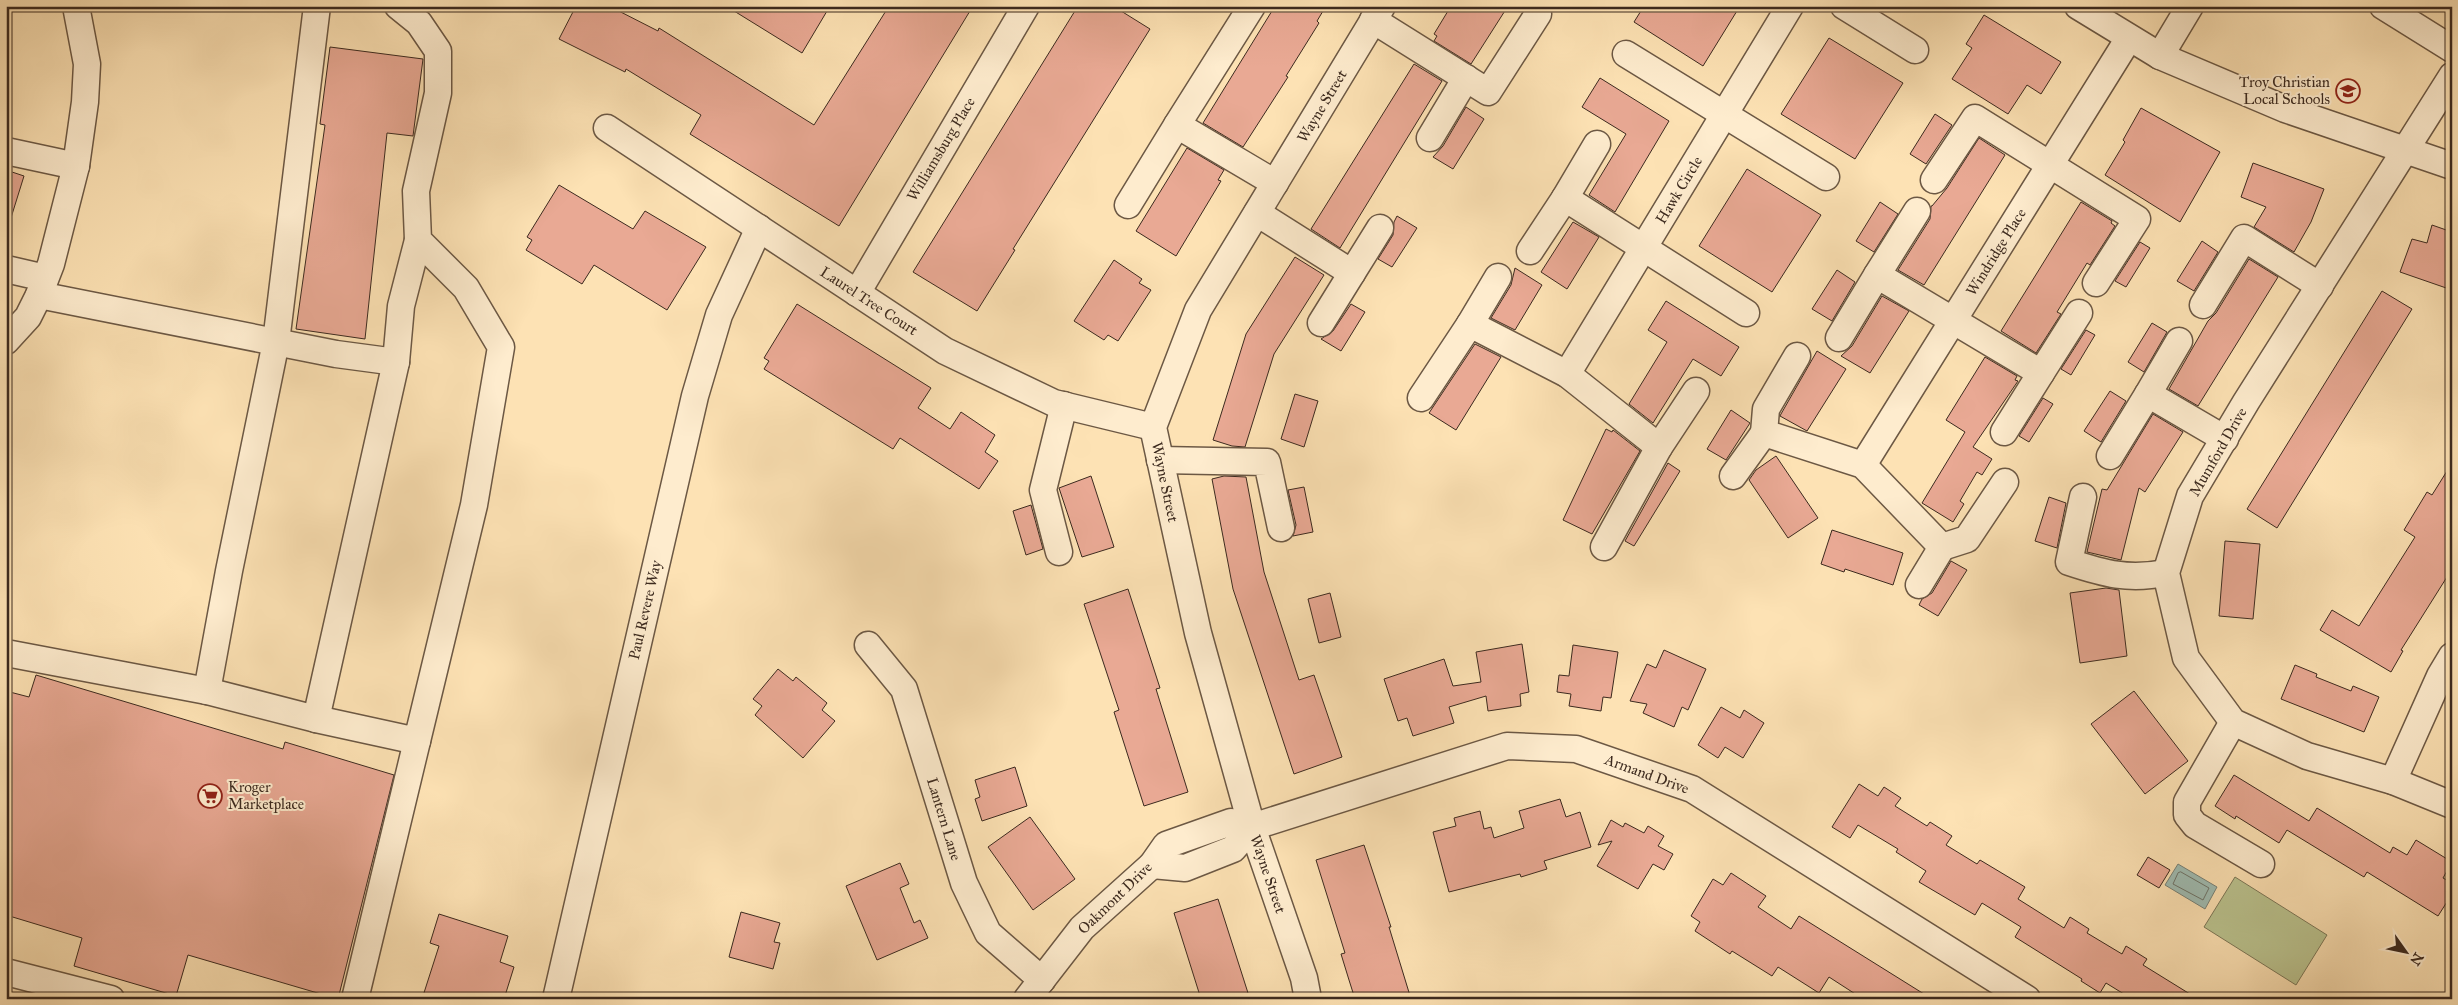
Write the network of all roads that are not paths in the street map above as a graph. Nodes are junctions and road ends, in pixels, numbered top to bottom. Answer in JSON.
{"nodes":[{"id":1,"x":76,"y":6,"type":"edge"},
{"id":2,"x":316,"y":6,"type":"edge"},
{"id":3,"x":398,"y":6,"type":"edge"},
{"id":4,"x":1026,"y":6,"type":"edge"},
{"id":5,"x":1252,"y":6,"type":"edge"},
{"id":6,"x":1790,"y":6,"type":"edge"},
{"id":7,"x":1844,"y":6,"type":"edge"},
{"id":8,"x":2078,"y":6,"type":"edge"},
{"id":9,"x":2190,"y":6,"type":"edge"},
{"id":10,"x":2383,"y":6,"type":"edge"},
{"id":11,"x":1378,"y":13,"type":"edge"},
{"id":12,"x":1538,"y":14,"type":"dead end"},
{"id":13,"x":2129,"y":38,"type":"junction"},
{"id":14,"x":2452,"y":49,"type":"edge"},
{"id":15,"x":1915,"y":50,"type":"dead end"},
{"id":16,"x":1626,"y":54,"type":"dead end"},
{"id":17,"x":2160,"y":56,"type":"junction"},
{"id":18,"x":2452,"y":76,"type":"edge"},
{"id":19,"x":1466,"y":78,"type":"junction"},
{"id":20,"x":1724,"y":116,"type":"junction"},
{"id":21,"x":1177,"y":125,"type":"junction"},
{"id":22,"x":608,"y":128,"type":"dead end"},
{"id":23,"x":1430,"y":138,"type":"dead end"},
{"id":24,"x":1597,"y":144,"type":"dead end"},
{"id":25,"x":6,"y":151,"type":"edge"},
{"id":26,"x":2406,"y":152,"type":"junction"},
{"id":27,"x":2050,"y":165,"type":"junction"},
{"id":28,"x":76,"y":166,"type":"junction"},
{"id":29,"x":2452,"y":166,"type":"edge"},
{"id":30,"x":1826,"y":177,"type":"dead end"},
{"id":31,"x":1934,"y":180,"type":"dead end"},
{"id":32,"x":1275,"y":183,"type":"junction"},
{"id":33,"x":1565,"y":198,"type":"junction"},
{"id":34,"x":1128,"y":205,"type":"dead end"},
{"id":35,"x":1917,"y":211,"type":"dead end"},
{"id":36,"x":1257,"y":213,"type":"junction"},
{"id":37,"x":759,"y":228,"type":"junction"},
{"id":38,"x":1380,"y":228,"type":"dead end"},
{"id":39,"x":418,"y":240,"type":"junction"},
{"id":40,"x":1643,"y":248,"type":"junction"},
{"id":41,"x":1530,"y":251,"type":"dead end"},
{"id":42,"x":6,"y":269,"type":"edge"},
{"id":43,"x":1352,"y":273,"type":"junction"},
{"id":44,"x":1877,"y":275,"type":"junction"},
{"id":45,"x":1498,"y":277,"type":"dead end"},
{"id":46,"x":2096,"y":283,"type":"dead end"},
{"id":47,"x":2320,"y":286,"type":"junction"},
{"id":48,"x":42,"y":287,"type":"junction"},
{"id":49,"x":857,"y":292,"type":"junction"},
{"id":50,"x":2203,"y":305,"type":"dead end"},
{"id":51,"x":1746,"y":313,"type":"dead end"},
{"id":52,"x":2079,"y":313,"type":"dead end"},
{"id":53,"x":1953,"y":320,"type":"junction"},
{"id":54,"x":1321,"y":323,"type":"dead end"},
{"id":55,"x":1470,"y":324,"type":"junction"},
{"id":56,"x":1839,"y":338,"type":"dead end"},
{"id":57,"x":6,"y":341,"type":"edge"},
{"id":58,"x":2179,"y":341,"type":"dead end"},
{"id":59,"x":276,"y":342,"type":"junction"},
{"id":60,"x":1796,"y":356,"type":"dead end"},
{"id":61,"x":396,"y":362,"type":"junction"},
{"id":62,"x":2041,"y":373,"type":"junction"},
{"id":63,"x":1567,"y":374,"type":"junction"},
{"id":64,"x":1696,"y":391,"type":"dead end"},
{"id":65,"x":2148,"y":394,"type":"junction"},
{"id":66,"x":1421,"y":398,"type":"dead end"},
{"id":67,"x":1064,"y":405,"type":"junction"},
{"id":68,"x":1153,"y":427,"type":"junction"},
{"id":69,"x":2004,"y":432,"type":"dead end"},
{"id":70,"x":1764,"y":433,"type":"junction"},
{"id":71,"x":2225,"y":439,"type":"junction"},
{"id":72,"x":1658,"y":447,"type":"junction"},
{"id":73,"x":2110,"y":456,"type":"dead end"},
{"id":74,"x":1160,"y":460,"type":"junction"},
{"id":75,"x":1863,"y":465,"type":"junction"},
{"id":76,"x":1733,"y":476,"type":"dead end"},
{"id":77,"x":2005,"y":482,"type":"dead end"},
{"id":78,"x":2083,"y":497,"type":"dead end"},
{"id":79,"x":1281,"y":528,"type":"dead end"},
{"id":80,"x":1604,"y":547,"type":"dead end"},
{"id":81,"x":1942,"y":547,"type":"junction"},
{"id":82,"x":1060,"y":552,"type":"dead end"},
{"id":83,"x":2166,"y":573,"type":"junction"},
{"id":84,"x":1919,"y":585,"type":"dead end"},
{"id":85,"x":868,"y":645,"type":"dead end"},
{"id":86,"x":6,"y":653,"type":"edge"},
{"id":87,"x":2452,"y":656,"type":"edge"},
{"id":88,"x":207,"y":691,"type":"junction"},
{"id":89,"x":316,"y":719,"type":"junction"},
{"id":90,"x":2233,"y":722,"type":"junction"},
{"id":91,"x":417,"y":741,"type":"junction"},
{"id":92,"x":2393,"y":781,"type":"junction"},
{"id":93,"x":2452,"y":805,"type":"edge"},
{"id":94,"x":1252,"y":827,"type":"junction"},
{"id":95,"x":2261,"y":864,"type":"dead end"},
{"id":96,"x":6,"y":972,"type":"edge"},
{"id":97,"x":1034,"y":989,"type":"edge"},
{"id":98,"x":111,"y":999,"type":"edge"},
{"id":99,"x":355,"y":999,"type":"edge"},
{"id":100,"x":556,"y":999,"type":"edge"},
{"id":101,"x":1308,"y":999,"type":"edge"},
{"id":102,"x":2027,"y":999,"type":"edge"}],
"edges":[{"from":1,"to":28,"type":"street"},
{"from":2,"to":59,"type":"street"},
{"from":3,"to":39,"type":"street"},
{"from":4,"to":49,"type":"street","name":"Williamsburg Place"},
{"from":5,"to":21,"type":"street"},
{"from":6,"to":20,"type":"street","name":"Hawk Circle"},
{"from":7,"to":15,"type":"street"},
{"from":8,"to":13,"type":"street"},
{"from":9,"to":17,"type":"street"},
{"from":10,"to":14,"type":"street"},
{"from":11,"to":19,"type":"street"},
{"from":11,"to":32,"type":"street","name":"Wayne Street"},
{"from":12,"to":19,"type":"street"},
{"from":13,"to":17,"type":"street"},
{"from":13,"to":27,"type":"street","name":"Windridge Place"},
{"from":16,"to":20,"type":"street"},
{"from":17,"to":26,"type":"street"},
{"from":18,"to":26,"type":"street","name":"Mumford Drive"},
{"from":19,"to":23,"type":"street"},
{"from":20,"to":30,"type":"street"},
{"from":20,"to":40,"type":"street","name":"Hawk Circle"},
{"from":21,"to":32,"type":"street"},
{"from":21,"to":34,"type":"street"},
{"from":22,"to":37,"type":"street","name":"Laurel Tree Court"},
{"from":24,"to":33,"type":"street"},
{"from":25,"to":28,"type":"street"},
{"from":26,"to":29,"type":"street"},
{"from":26,"to":47,"type":"street","name":"Mumford Drive"},
{"from":27,"to":31,"type":"street"},
{"from":27,"to":46,"type":"street"},
{"from":27,"to":53,"type":"street","name":"Windridge Place"},
{"from":28,"to":48,"type":"street"},
{"from":32,"to":36,"type":"street","name":"Wayne Street"},
{"from":33,"to":40,"type":"street"},
{"from":33,"to":41,"type":"street"},
{"from":35,"to":44,"type":"street"},
{"from":36,"to":43,"type":"street"},
{"from":36,"to":68,"type":"street","name":"Wayne Street"},
{"from":37,"to":49,"type":"street","name":"Laurel Tree Court"},
{"from":37,"to":100,"type":"street","name":"Paul Revere Way"},
{"from":38,"to":43,"type":"street"},
{"from":39,"to":61,"type":"street"},
{"from":39,"to":91,"type":"street"},
{"from":40,"to":51,"type":"street"},
{"from":40,"to":63,"type":"street","name":"Hawk Circle"},
{"from":42,"to":48,"type":"street"},
{"from":43,"to":54,"type":"street"},
{"from":44,"to":53,"type":"street"},
{"from":44,"to":56,"type":"street"},
{"from":45,"to":55,"type":"street"},
{"from":47,"to":50,"type":"street"},
{"from":47,"to":71,"type":"street","name":"Mumford Drive"},
{"from":48,"to":57,"type":"street"},
{"from":48,"to":59,"type":"street"},
{"from":49,"to":67,"type":"street","name":"Laurel Tree Court"},
{"from":52,"to":62,"type":"street"},
{"from":53,"to":62,"type":"street"},
{"from":53,"to":75,"type":"street","name":"Windridge Place"},
{"from":55,"to":63,"type":"street"},
{"from":55,"to":66,"type":"street"},
{"from":58,"to":65,"type":"street"},
{"from":59,"to":61,"type":"street"},
{"from":59,"to":88,"type":"street"},
{"from":60,"to":70,"type":"street"},
{"from":61,"to":89,"type":"street"},
{"from":62,"to":69,"type":"street"},
{"from":63,"to":72,"type":"street"},
{"from":64,"to":72,"type":"street"},
{"from":65,"to":71,"type":"street"},
{"from":65,"to":73,"type":"street"},
{"from":67,"to":68,"type":"street","name":"Laurel Tree Court"},
{"from":67,"to":82,"type":"street"},
{"from":68,"to":74,"type":"street","name":"Wayne Street"},
{"from":70,"to":75,"type":"street"},
{"from":70,"to":76,"type":"street"},
{"from":71,"to":83,"type":"street","name":"Mumford Drive"},
{"from":72,"to":80,"type":"street"},
{"from":74,"to":79,"type":"street"},
{"from":74,"to":94,"type":"street","name":"Wayne Street"},
{"from":75,"to":81,"type":"street"},
{"from":77,"to":81,"type":"street"},
{"from":78,"to":83,"type":"street"},
{"from":81,"to":84,"type":"street"},
{"from":83,"to":90,"type":"street"},
{"from":85,"to":97,"type":"street","name":"Lantern Lane"},
{"from":86,"to":88,"type":"street"},
{"from":87,"to":92,"type":"street"},
{"from":88,"to":89,"type":"street"},
{"from":89,"to":91,"type":"street"},
{"from":90,"to":92,"type":"street"},
{"from":90,"to":95,"type":"street"},
{"from":91,"to":99,"type":"street"},
{"from":92,"to":93,"type":"street"},
{"from":94,"to":97,"type":"street","name":"Oakmont Drive"},
{"from":94,"to":101,"type":"street","name":"Wayne Street"},
{"from":94,"to":102,"type":"street","name":"Armand Drive"},
{"from":96,"to":98,"type":"street"}]}
